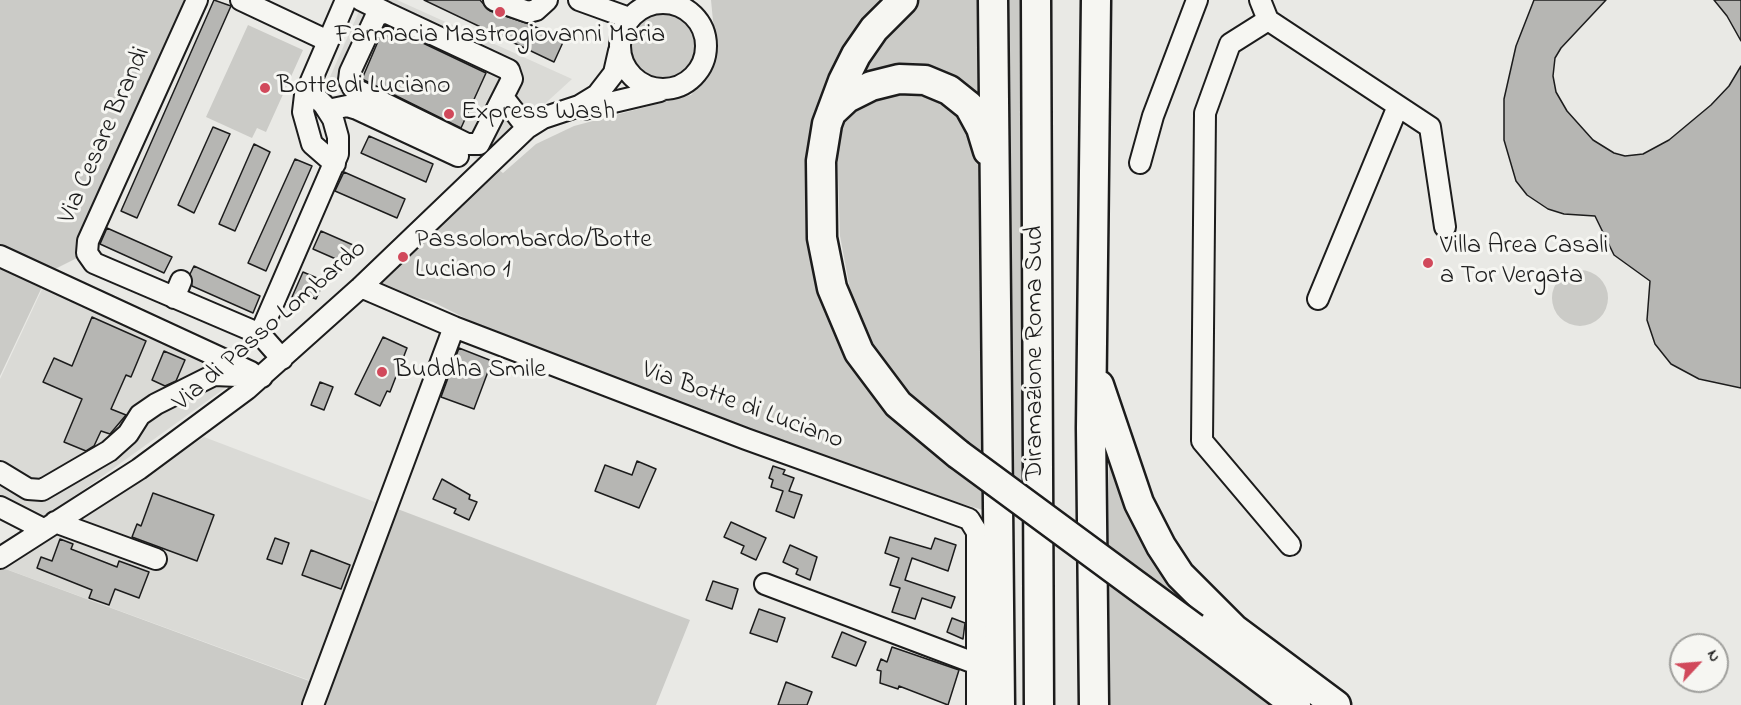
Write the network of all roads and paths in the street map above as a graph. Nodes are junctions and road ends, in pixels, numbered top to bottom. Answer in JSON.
{"nodes":[{"id":1,"x":197,"y":0,"type":"edge"},
{"id":2,"x":241,"y":0,"type":"edge"},
{"id":3,"x":346,"y":0,"type":"edge"},
{"id":4,"x":361,"y":0,"type":"edge"},
{"id":5,"x":494,"y":0,"type":"edge"},
{"id":6,"x":547,"y":0,"type":"edge"},
{"id":7,"x":579,"y":0,"type":"edge"},
{"id":8,"x":700,"y":0,"type":"edge"},
{"id":9,"x":903,"y":0,"type":"edge"},
{"id":10,"x":993,"y":0,"type":"edge"},
{"id":11,"x":1036,"y":0,"type":"edge"},
{"id":12,"x":1054,"y":0,"type":"edge"},
{"id":13,"x":1096,"y":0,"type":"edge"},
{"id":14,"x":1197,"y":0,"type":"edge"},
{"id":15,"x":1260,"y":0,"type":"edge"},
{"id":16,"x":655,"y":2,"type":"edge"},
{"id":17,"x":386,"y":12,"type":"junction"},
{"id":18,"x":629,"y":18,"type":"junction"},
{"id":19,"x":1268,"y":20,"type":"junction"},
{"id":20,"x":704,"y":33,"type":"junction"},
{"id":21,"x":328,"y":41,"type":"junction"},
{"id":22,"x":619,"y":51,"type":"junction"},
{"id":23,"x":308,"y":89,"type":"junction"},
{"id":24,"x":664,"y":90,"type":"junction"},
{"id":25,"x":503,"y":97,"type":"junction"},
{"id":26,"x":1398,"y":106,"type":"junction"},
{"id":27,"x":328,"y":110,"type":"junction"},
{"id":28,"x":831,"y":112,"type":"junction"},
{"id":29,"x":557,"y":114,"type":"junction"},
{"id":30,"x":527,"y":128,"type":"junction"},
{"id":31,"x":458,"y":156,"type":"dead end"},
{"id":32,"x":1140,"y":163,"type":"dead end"},
{"id":33,"x":335,"y":164,"type":"junction"},
{"id":34,"x":995,"y":192,"type":"junction"},
{"id":35,"x":1445,"y":227,"type":"dead end"},
{"id":36,"x":0,"y":256,"type":"edge"},
{"id":37,"x":361,"y":287,"type":"junction"},
{"id":38,"x":1318,"y":300,"type":"dead end"},
{"id":39,"x":454,"y":327,"type":"junction"},
{"id":40,"x":260,"y":334,"type":"junction"},
{"id":41,"x":282,"y":359,"type":"junction"},
{"id":42,"x":1093,"y":364,"type":"junction"},
{"id":43,"x":262,"y":377,"type":"junction"},
{"id":44,"x":0,"y":472,"type":"edge"},
{"id":45,"x":0,"y":507,"type":"edge"},
{"id":46,"x":49,"y":526,"type":"junction"},
{"id":47,"x":1290,"y":545,"type":"dead end"},
{"id":48,"x":0,"y":558,"type":"edge"},
{"id":49,"x":156,"y":559,"type":"dead end"},
{"id":50,"x":765,"y":584,"type":"dead end"},
{"id":51,"x":977,"y":664,"type":"junction"},
{"id":52,"x":313,"y":705,"type":"edge"},
{"id":53,"x":977,"y":705,"type":"edge"},
{"id":54,"x":1000,"y":705,"type":"edge"},
{"id":55,"x":1039,"y":705,"type":"edge"},
{"id":56,"x":1057,"y":705,"type":"edge"},
{"id":57,"x":1094,"y":705,"type":"edge"},
{"id":58,"x":1296,"y":705,"type":"edge"},
{"id":59,"x":1336,"y":705,"type":"edge"}],
"edges":[{"from":1,"to":40,"type":"street","name":"Via Cesare Brandi"},
{"from":2,"to":21,"type":"street"},
{"from":3,"to":21,"type":"street"},
{"from":4,"to":17,"type":"street"},
{"from":5,"to":6,"type":"street"},
{"from":7,"to":18,"type":"street"},
{"from":8,"to":20,"type":"street"},
{"from":9,"to":28,"type":"highway"},
{"from":10,"to":34,"type":"highway"},
{"from":11,"to":55,"type":"highway","name":"Diramazione Roma Sud"},
{"from":12,"to":56,"type":"highway","name":"Diramazione Roma Sud"},
{"from":13,"to":42,"type":"highway"},
{"from":14,"to":32,"type":"street"},
{"from":15,"to":19,"type":"street"},
{"from":16,"to":18,"type":"street"},
{"from":16,"to":20,"type":"street"},
{"from":17,"to":25,"type":"street"},
{"from":17,"to":25,"type":"street"},
{"from":18,"to":22,"type":"street"},
{"from":19,"to":26,"type":"street"},
{"from":19,"to":47,"type":"street"},
{"from":20,"to":24,"type":"street"},
{"from":21,"to":23,"type":"street"},
{"from":22,"to":24,"type":"street"},
{"from":22,"to":29,"type":"street","name":"Via di Passo Lombardo"},
{"from":23,"to":27,"type":"street"},
{"from":23,"to":33,"type":"street"},
{"from":24,"to":29,"type":"street","name":"Via di Passo Lombardo"},
{"from":25,"to":30,"type":"street"},
{"from":26,"to":35,"type":"street"},
{"from":26,"to":38,"type":"street"},
{"from":27,"to":31,"type":"street"},
{"from":27,"to":33,"type":"street"},
{"from":28,"to":34,"type":"highway"},
{"from":28,"to":58,"type":"highway","bridge":true},
{"from":29,"to":30,"type":"street","name":"Via di Passo Lombardo"},
{"from":30,"to":37,"type":"street","name":"Via di Passo Lombardo"},
{"from":33,"to":40,"type":"street"},
{"from":34,"to":54,"type":"highway"},
{"from":36,"to":43,"type":"street"},
{"from":37,"to":39,"type":"street","name":"Via Botte di Luciano"},
{"from":37,"to":41,"type":"street","name":"Via di Passo Lombardo"},
{"from":39,"to":51,"type":"street","name":"Via Botte di Luciano"},
{"from":39,"to":52,"type":"street"},
{"from":40,"to":41,"type":"street","name":"Via Cesare Brandi"},
{"from":41,"to":43,"type":"street","name":"Via di Passo Lombardo"},
{"from":42,"to":57,"type":"highway"},
{"from":42,"to":59,"type":"highway"},
{"from":43,"to":44,"type":"street"},
{"from":43,"to":46,"type":"street","name":"Via di Passo Lombardo"},
{"from":45,"to":46,"type":"street"},
{"from":46,"to":48,"type":"street","name":"Via di Passo Lombardo"},
{"from":46,"to":49,"type":"street"},
{"from":50,"to":51,"type":"street"},
{"from":51,"to":53,"type":"street","name":"Via Botte di Luciano"}]}
